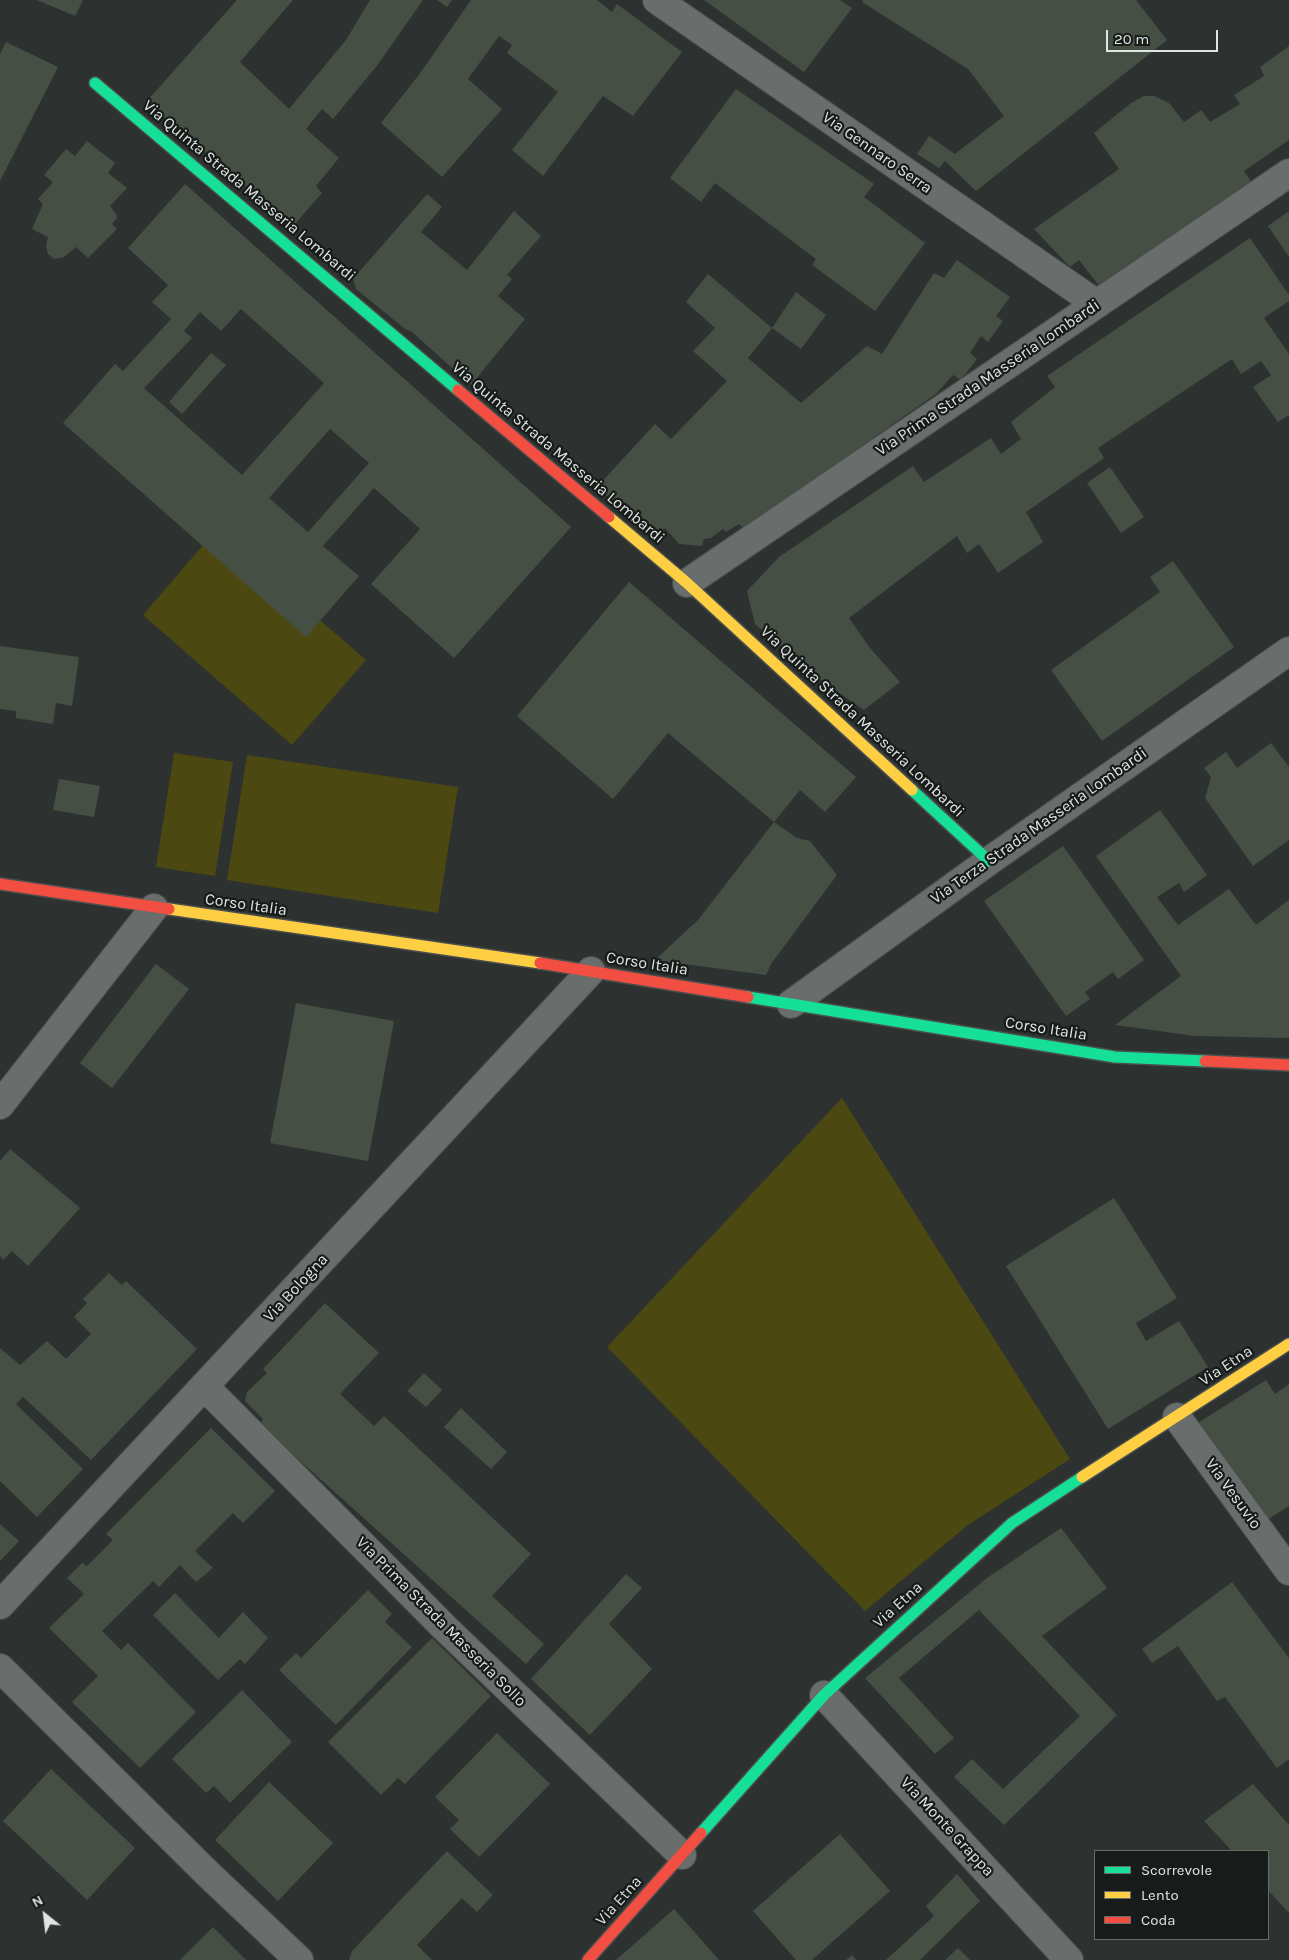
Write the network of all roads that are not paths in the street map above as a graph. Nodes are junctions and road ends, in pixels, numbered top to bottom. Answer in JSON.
{"nodes":[{"id":1,"x":657,"y":0,"type":"edge"},
{"id":2,"x":95,"y":82,"type":"dead end"},
{"id":3,"x":1289,"y":173,"type":"edge"},
{"id":4,"x":1097,"y":304,"type":"junction"},
{"id":5,"x":687,"y":583,"type":"junction"},
{"id":6,"x":1289,"y":651,"type":"edge"},
{"id":7,"x":989,"y":861,"type":"junction"},
{"id":8,"x":0,"y":884,"type":"edge"},
{"id":9,"x":154,"y":908,"type":"junction"},
{"id":10,"x":591,"y":972,"type":"junction"},
{"id":11,"x":791,"y":1004,"type":"junction"},
{"id":12,"x":1289,"y":1065,"type":"edge"},
{"id":13,"x":0,"y":1105,"type":"edge"},
{"id":14,"x":1289,"y":1344,"type":"edge"},
{"id":15,"x":204,"y":1386,"type":"junction"},
{"id":16,"x":1177,"y":1417,"type":"junction"},
{"id":17,"x":1289,"y":1571,"type":"edge"},
{"id":18,"x":0,"y":1605,"type":"edge"},
{"id":19,"x":0,"y":1668,"type":"edge"},
{"id":20,"x":824,"y":1695,"type":"junction"},
{"id":21,"x":682,"y":1855,"type":"junction"},
{"id":22,"x":299,"y":1960,"type":"edge"},
{"id":23,"x":588,"y":1960,"type":"edge"},
{"id":24,"x":1069,"y":1960,"type":"edge"}],
"edges":[{"from":1,"to":4,"type":"street","name":"Via Gennaro Serra"},
{"from":2,"to":5,"type":"street","name":"Via Quinta Strada Masseria Lombardi"},
{"from":3,"to":4,"type":"street","name":"Via Prima Strada Masseria Lombardi"},
{"from":4,"to":5,"type":"street","name":"Via Prima Strada Masseria Lombardi"},
{"from":5,"to":7,"type":"street","name":"Via Quinta Strada Masseria Lombardi"},
{"from":6,"to":7,"type":"street","name":"Via Terza Strada Masseria Lombardi"},
{"from":7,"to":11,"type":"street","name":"Via Terza Strada Masseria Lombardi"},
{"from":8,"to":9,"type":"street","name":"Corso Italia"},
{"from":9,"to":10,"type":"street","name":"Corso Italia"},
{"from":9,"to":13,"type":"street"},
{"from":10,"to":11,"type":"street","name":"Corso Italia"},
{"from":10,"to":15,"type":"street","name":"Via Bologna"},
{"from":11,"to":12,"type":"street","name":"Corso Italia"},
{"from":14,"to":16,"type":"street","name":"Via Etna"},
{"from":15,"to":18,"type":"street","name":"Via Bologna"},
{"from":15,"to":21,"type":"street","name":"Via Prima Strada Masseria Sollo"},
{"from":16,"to":17,"type":"street","name":"Via Vesuvio"},
{"from":16,"to":20,"type":"street","name":"Via Etna"},
{"from":19,"to":22,"type":"street"},
{"from":20,"to":21,"type":"street","name":"Via Etna"},
{"from":20,"to":24,"type":"street","name":"Via Monte Grappa"},
{"from":21,"to":23,"type":"street","name":"Via Etna"}]}
